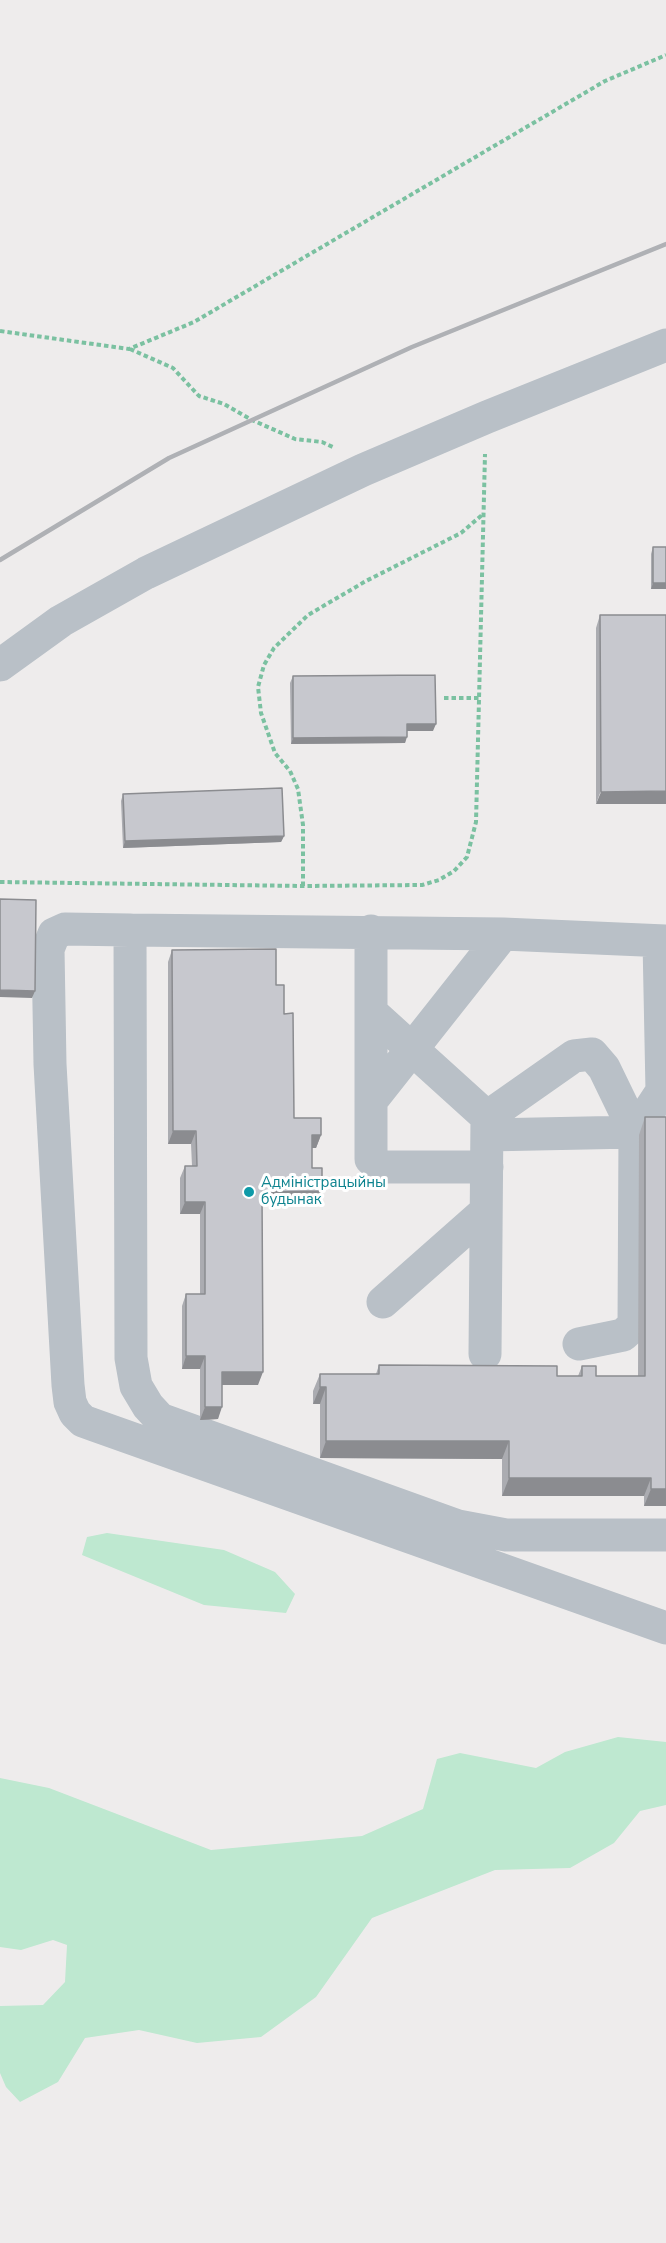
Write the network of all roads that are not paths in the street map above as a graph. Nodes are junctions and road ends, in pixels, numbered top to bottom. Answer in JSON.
{"nodes":[{"id":1,"x":666,"y":345,"type":"edge"},
{"id":2,"x":0,"y":665,"type":"edge"},
{"id":3,"x":130,"y":930,"type":"junction"},
{"id":4,"x":371,"y":931,"type":"junction"},
{"id":5,"x":503,"y":934,"type":"junction"},
{"id":6,"x":662,"y":941,"type":"edge"},
{"id":7,"x":371,"y":1012,"type":"junction"},
{"id":8,"x":412,"y":1048,"type":"junction"},
{"id":9,"x":664,"y":1091,"type":"edge"},
{"id":10,"x":371,"y":1101,"type":"junction"},
{"id":11,"x":635,"y":1132,"type":"junction"},
{"id":12,"x":487,"y":1140,"type":"junction"},
{"id":13,"x":486,"y":1211,"type":"junction"},
{"id":14,"x":384,"y":1302,"type":"dead end"},
{"id":15,"x":579,"y":1344,"type":"dead end"},
{"id":16,"x":485,"y":1354,"type":"dead end"},
{"id":17,"x":666,"y":1535,"type":"edge"},
{"id":18,"x":666,"y":1628,"type":"edge"}],
"edges":[{"from":1,"to":2,"type":"lane"},
{"from":3,"to":4,"type":"lane"},
{"from":3,"to":17,"type":"lane"},
{"from":3,"to":18,"type":"lane"},
{"from":4,"to":5,"type":"lane"},
{"from":4,"to":7,"type":"lane"},
{"from":5,"to":6,"type":"lane"},
{"from":5,"to":8,"type":"lane"},
{"from":6,"to":9,"type":"lane"},
{"from":7,"to":8,"type":"lane"},
{"from":7,"to":10,"type":"lane"},
{"from":8,"to":10,"type":"lane"},
{"from":8,"to":12,"type":"lane"},
{"from":9,"to":11,"type":"lane"},
{"from":10,"to":12,"type":"lane"},
{"from":11,"to":12,"type":"lane"},
{"from":11,"to":12,"type":"lane"},
{"from":11,"to":15,"type":"lane"},
{"from":12,"to":13,"type":"lane"},
{"from":13,"to":14,"type":"lane"},
{"from":13,"to":16,"type":"lane"}]}
